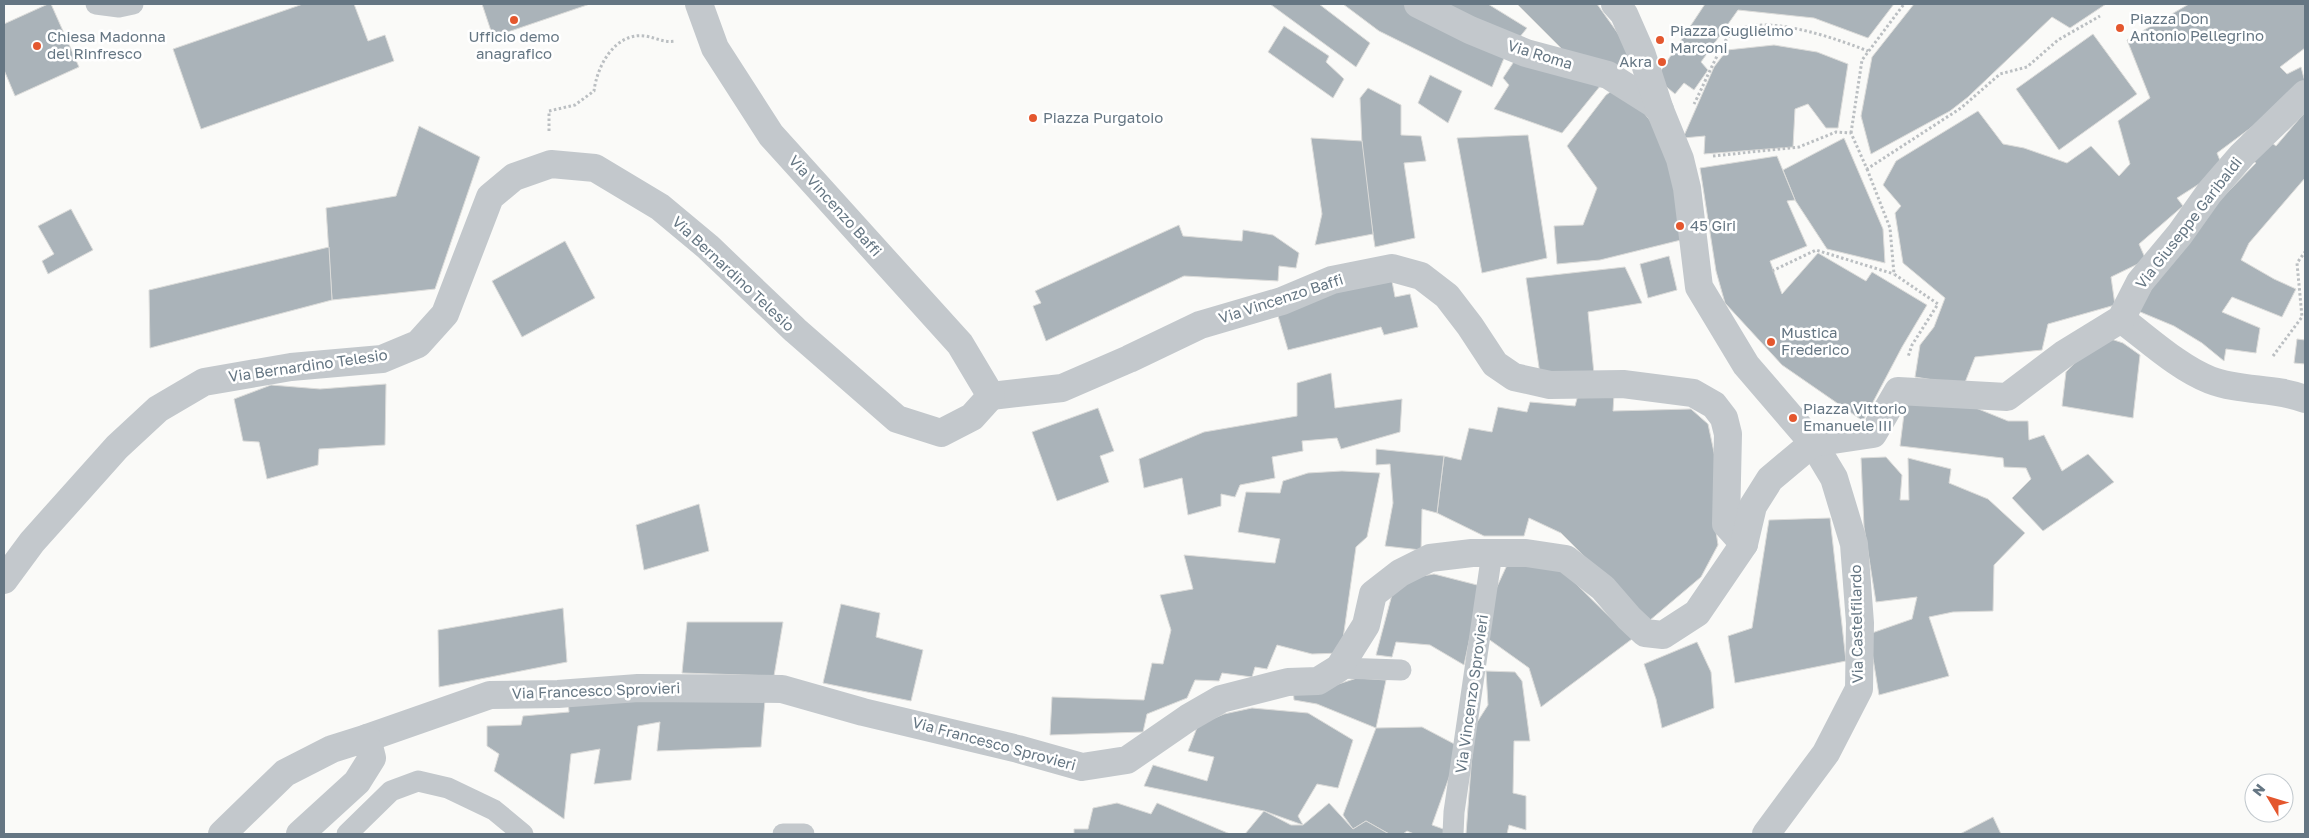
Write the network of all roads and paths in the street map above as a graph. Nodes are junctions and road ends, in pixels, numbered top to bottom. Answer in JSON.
{"nodes":[{"id":1,"x":96,"y":4,"type":"edge"},
{"id":2,"x":133,"y":4,"type":"edge"},
{"id":3,"x":699,"y":4,"type":"edge"},
{"id":4,"x":1418,"y":4,"type":"edge"},
{"id":5,"x":1615,"y":4,"type":"edge"},
{"id":6,"x":1904,"y":4,"type":"edge"},
{"id":7,"x":2100,"y":16,"type":"dead end"},
{"id":8,"x":709,"y":36,"type":"junction"},
{"id":9,"x":1868,"y":51,"type":"junction"},
{"id":10,"x":2305,"y":94,"type":"edge"},
{"id":11,"x":1660,"y":110,"type":"junction"},
{"id":12,"x":1851,"y":133,"type":"junction"},
{"id":13,"x":1676,"y":152,"type":"junction"},
{"id":14,"x":547,"y":165,"type":"junction"},
{"id":15,"x":1867,"y":169,"type":"junction"},
{"id":16,"x":2305,"y":252,"type":"edge"},
{"id":17,"x":1772,"y":271,"type":"dead end"},
{"id":18,"x":1894,"y":274,"type":"junction"},
{"id":19,"x":2121,"y":319,"type":"junction"},
{"id":20,"x":2248,"y":389,"type":"junction"},
{"id":21,"x":1898,"y":391,"type":"junction"},
{"id":22,"x":991,"y":396,"type":"junction"},
{"id":23,"x":2305,"y":399,"type":"edge"},
{"id":24,"x":1813,"y":443,"type":"junction"},
{"id":25,"x":1744,"y":544,"type":"junction"},
{"id":26,"x":1492,"y":553,"type":"junction"},
{"id":27,"x":4,"y":580,"type":"edge"},
{"id":28,"x":1339,"y":668,"type":"junction"},
{"id":29,"x":1401,"y":670,"type":"dead end"},
{"id":30,"x":367,"y":738,"type":"junction"},
{"id":31,"x":222,"y":834,"type":"edge"},
{"id":32,"x":300,"y":834,"type":"edge"},
{"id":33,"x":346,"y":834,"type":"edge"},
{"id":34,"x":524,"y":834,"type":"edge"},
{"id":35,"x":783,"y":834,"type":"edge"},
{"id":36,"x":804,"y":834,"type":"edge"},
{"id":37,"x":1453,"y":834,"type":"edge"},
{"id":38,"x":1766,"y":834,"type":"edge"}],
"edges":[{"from":1,"to":2,"type":"lane"},
{"from":3,"to":8,"type":"street","name":"Via Vincenzo Baffi"},
{"from":4,"to":11,"type":"street","name":"Via Roma"},
{"from":5,"to":11,"type":"street"},
{"from":6,"to":9,"type":"path"},
{"from":7,"to":15,"type":"path"},
{"from":8,"to":14,"type":"path"},
{"from":8,"to":22,"type":"street","name":"Via Vincenzo Baffi"},
{"from":9,"to":12,"type":"path"},
{"from":9,"to":13,"type":"path"},
{"from":10,"to":19,"type":"street","name":"Via Giuseppe Garibaldi"},
{"from":11,"to":13,"type":"street"},
{"from":12,"to":13,"type":"path"},
{"from":12,"to":15,"type":"path"},
{"from":13,"to":24,"type":"street"},
{"from":14,"to":22,"type":"street","name":"Via Bernardino Telesio"},
{"from":14,"to":27,"type":"street","name":"Via Bernardino Telesio"},
{"from":15,"to":18,"type":"path"},
{"from":16,"to":20,"type":"path"},
{"from":17,"to":18,"type":"path"},
{"from":18,"to":21,"type":"path"},
{"from":19,"to":20,"type":"street"},
{"from":19,"to":21,"type":"street"},
{"from":20,"to":23,"type":"street"},
{"from":21,"to":24,"type":"street"},
{"from":22,"to":25,"type":"street","name":"Via Vincenzo Baffi"},
{"from":24,"to":25,"type":"street"},
{"from":24,"to":38,"type":"street","name":"Via Castelfilardo"},
{"from":25,"to":26,"type":"street","name":"Via Francesco Sprovieri"},
{"from":26,"to":28,"type":"street","name":"Via Francesco Sprovieri"},
{"from":26,"to":37,"type":"lane","name":"Via Vincenzo Sprovieri"},
{"from":28,"to":29,"type":"lane"},
{"from":28,"to":30,"type":"street","name":"Via Francesco Sprovieri"},
{"from":30,"to":31,"type":"street","name":"Via Francesco Sprovieri"},
{"from":30,"to":32,"type":"street"},
{"from":33,"to":34,"type":"lane"},
{"from":35,"to":36,"type":"lane"}]}
